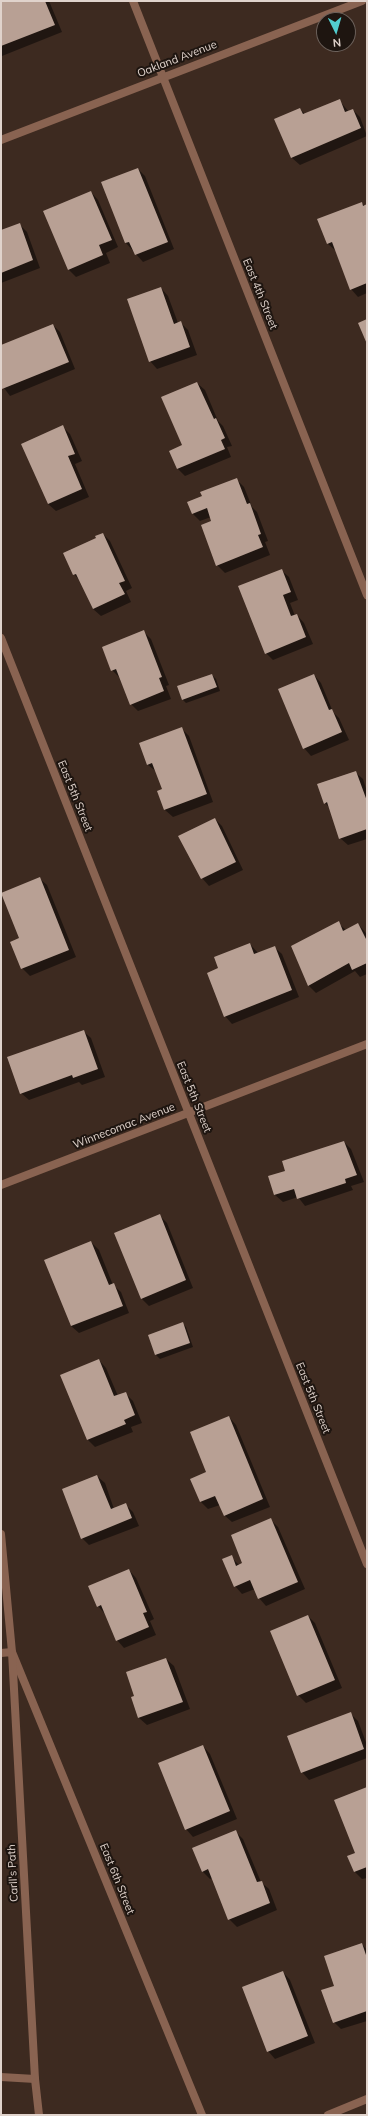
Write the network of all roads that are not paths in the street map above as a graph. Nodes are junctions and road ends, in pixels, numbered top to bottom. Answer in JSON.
{"nodes":[{"id":1,"x":133,"y":1,"type":"edge"},
{"id":2,"x":362,"y":1,"type":"edge"},
{"id":3,"x":163,"y":76,"type":"junction"},
{"id":4,"x":1,"y":140,"type":"edge"},
{"id":5,"x":367,"y":595,"type":"edge"},
{"id":6,"x":1,"y":638,"type":"edge"},
{"id":7,"x":367,"y":1044,"type":"edge"},
{"id":8,"x":189,"y":1112,"type":"junction"},
{"id":9,"x":1,"y":1185,"type":"edge"},
{"id":10,"x":1,"y":1534,"type":"edge"},
{"id":11,"x":367,"y":1564,"type":"edge"},
{"id":12,"x":12,"y":1652,"type":"junction"},
{"id":13,"x":1,"y":1653,"type":"edge"},
{"id":14,"x":1,"y":2076,"type":"edge"},
{"id":15,"x":35,"y":2079,"type":"junction"},
{"id":16,"x":367,"y":2100,"type":"edge"},
{"id":17,"x":39,"y":2115,"type":"edge"},
{"id":18,"x":202,"y":2115,"type":"edge"},
{"id":19,"x":328,"y":2115,"type":"edge"}],
"edges":[{"from":1,"to":3,"type":"street","name":"East 4th Street"},
{"from":2,"to":3,"type":"street","name":"Oakland Avenue"},
{"from":3,"to":4,"type":"street","name":"Oakland Avenue"},
{"from":3,"to":5,"type":"street","name":"East 4th Street"},
{"from":6,"to":8,"type":"street","name":"East 5th Street"},
{"from":7,"to":8,"type":"street","name":"Winnecomac Avenue"},
{"from":8,"to":9,"type":"street","name":"Winnecomac Avenue"},
{"from":8,"to":11,"type":"street","name":"East 5th Street"},
{"from":10,"to":12,"type":"street","name":"Carll's Path"},
{"from":12,"to":13,"type":"street"},
{"from":12,"to":15,"type":"street","name":"Carll's Path"},
{"from":12,"to":18,"type":"street","name":"East 6th Street"},
{"from":14,"to":15,"type":"street"},
{"from":15,"to":17,"type":"street","name":"Carll's Path"},
{"from":16,"to":19,"type":"street"}]}
